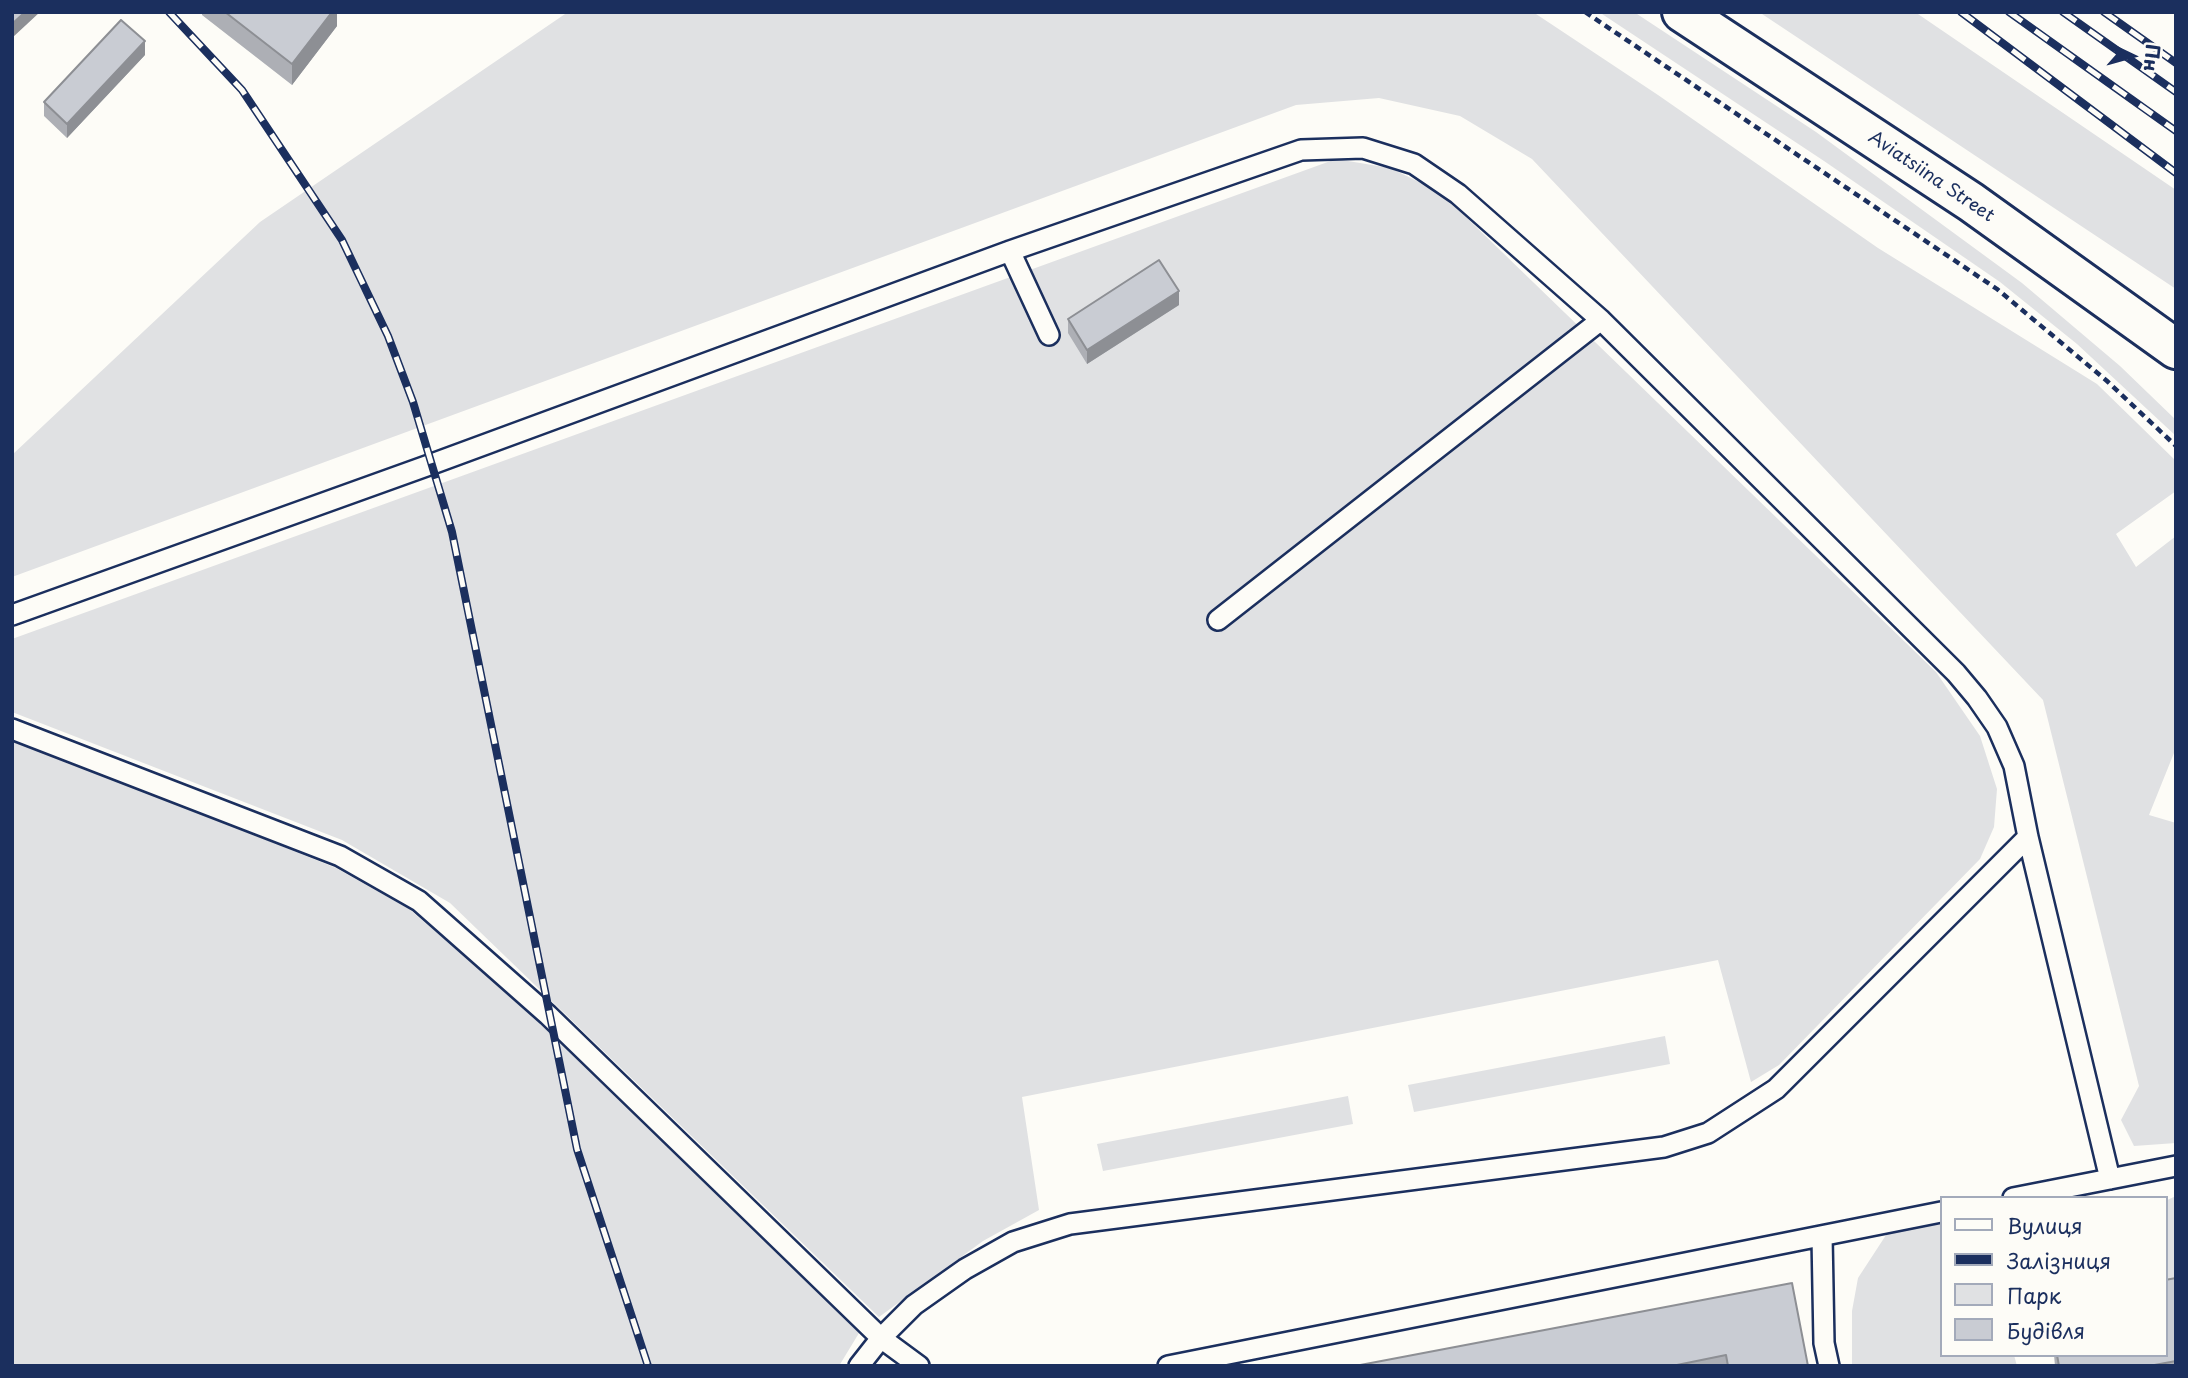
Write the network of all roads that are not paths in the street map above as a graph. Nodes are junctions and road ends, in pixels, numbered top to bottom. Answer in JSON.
{"nodes":[{"id":1,"x":1682,"y":12,"type":"edge"},
{"id":2,"x":1010,"y":251,"type":"junction"},
{"id":3,"x":1601,"y":320,"type":"junction"},
{"id":4,"x":1049,"y":335,"type":"dead end"},
{"id":5,"x":2176,"y":349,"type":"edge"},
{"id":6,"x":12,"y":615,"type":"edge"},
{"id":7,"x":1218,"y":620,"type":"dead end"},
{"id":8,"x":12,"y":729,"type":"edge"},
{"id":9,"x":2028,"y":837,"type":"junction"},
{"id":10,"x":2176,"y":1166,"type":"edge"},
{"id":11,"x":2110,"y":1179,"type":"junction"},
{"id":12,"x":2024,"y":1196,"type":"edge"},
{"id":13,"x":1940,"y":1212,"type":"edge"},
{"id":14,"x":1822,"y":1236,"type":"junction"},
{"id":15,"x":881,"y":1338,"type":"junction"},
{"id":16,"x":859,"y":1366,"type":"edge"},
{"id":17,"x":919,"y":1366,"type":"edge"},
{"id":18,"x":1168,"y":1366,"type":"edge"},
{"id":19,"x":1829,"y":1366,"type":"edge"}],
"edges":[{"from":1,"to":5,"type":"street","name":"Aviatsiina Street"},
{"from":2,"to":3,"type":"lane"},
{"from":2,"to":4,"type":"lane"},
{"from":2,"to":6,"type":"lane"},
{"from":3,"to":7,"type":"lane"},
{"from":3,"to":9,"type":"lane"},
{"from":8,"to":15,"type":"lane"},
{"from":9,"to":11,"type":"lane"},
{"from":9,"to":15,"type":"lane"},
{"from":10,"to":11,"type":"lane"},
{"from":11,"to":12,"type":"lane"},
{"from":13,"to":14,"type":"lane"},
{"from":14,"to":18,"type":"lane"},
{"from":14,"to":19,"type":"lane"},
{"from":15,"to":16,"type":"lane"},
{"from":15,"to":17,"type":"lane"}]}
